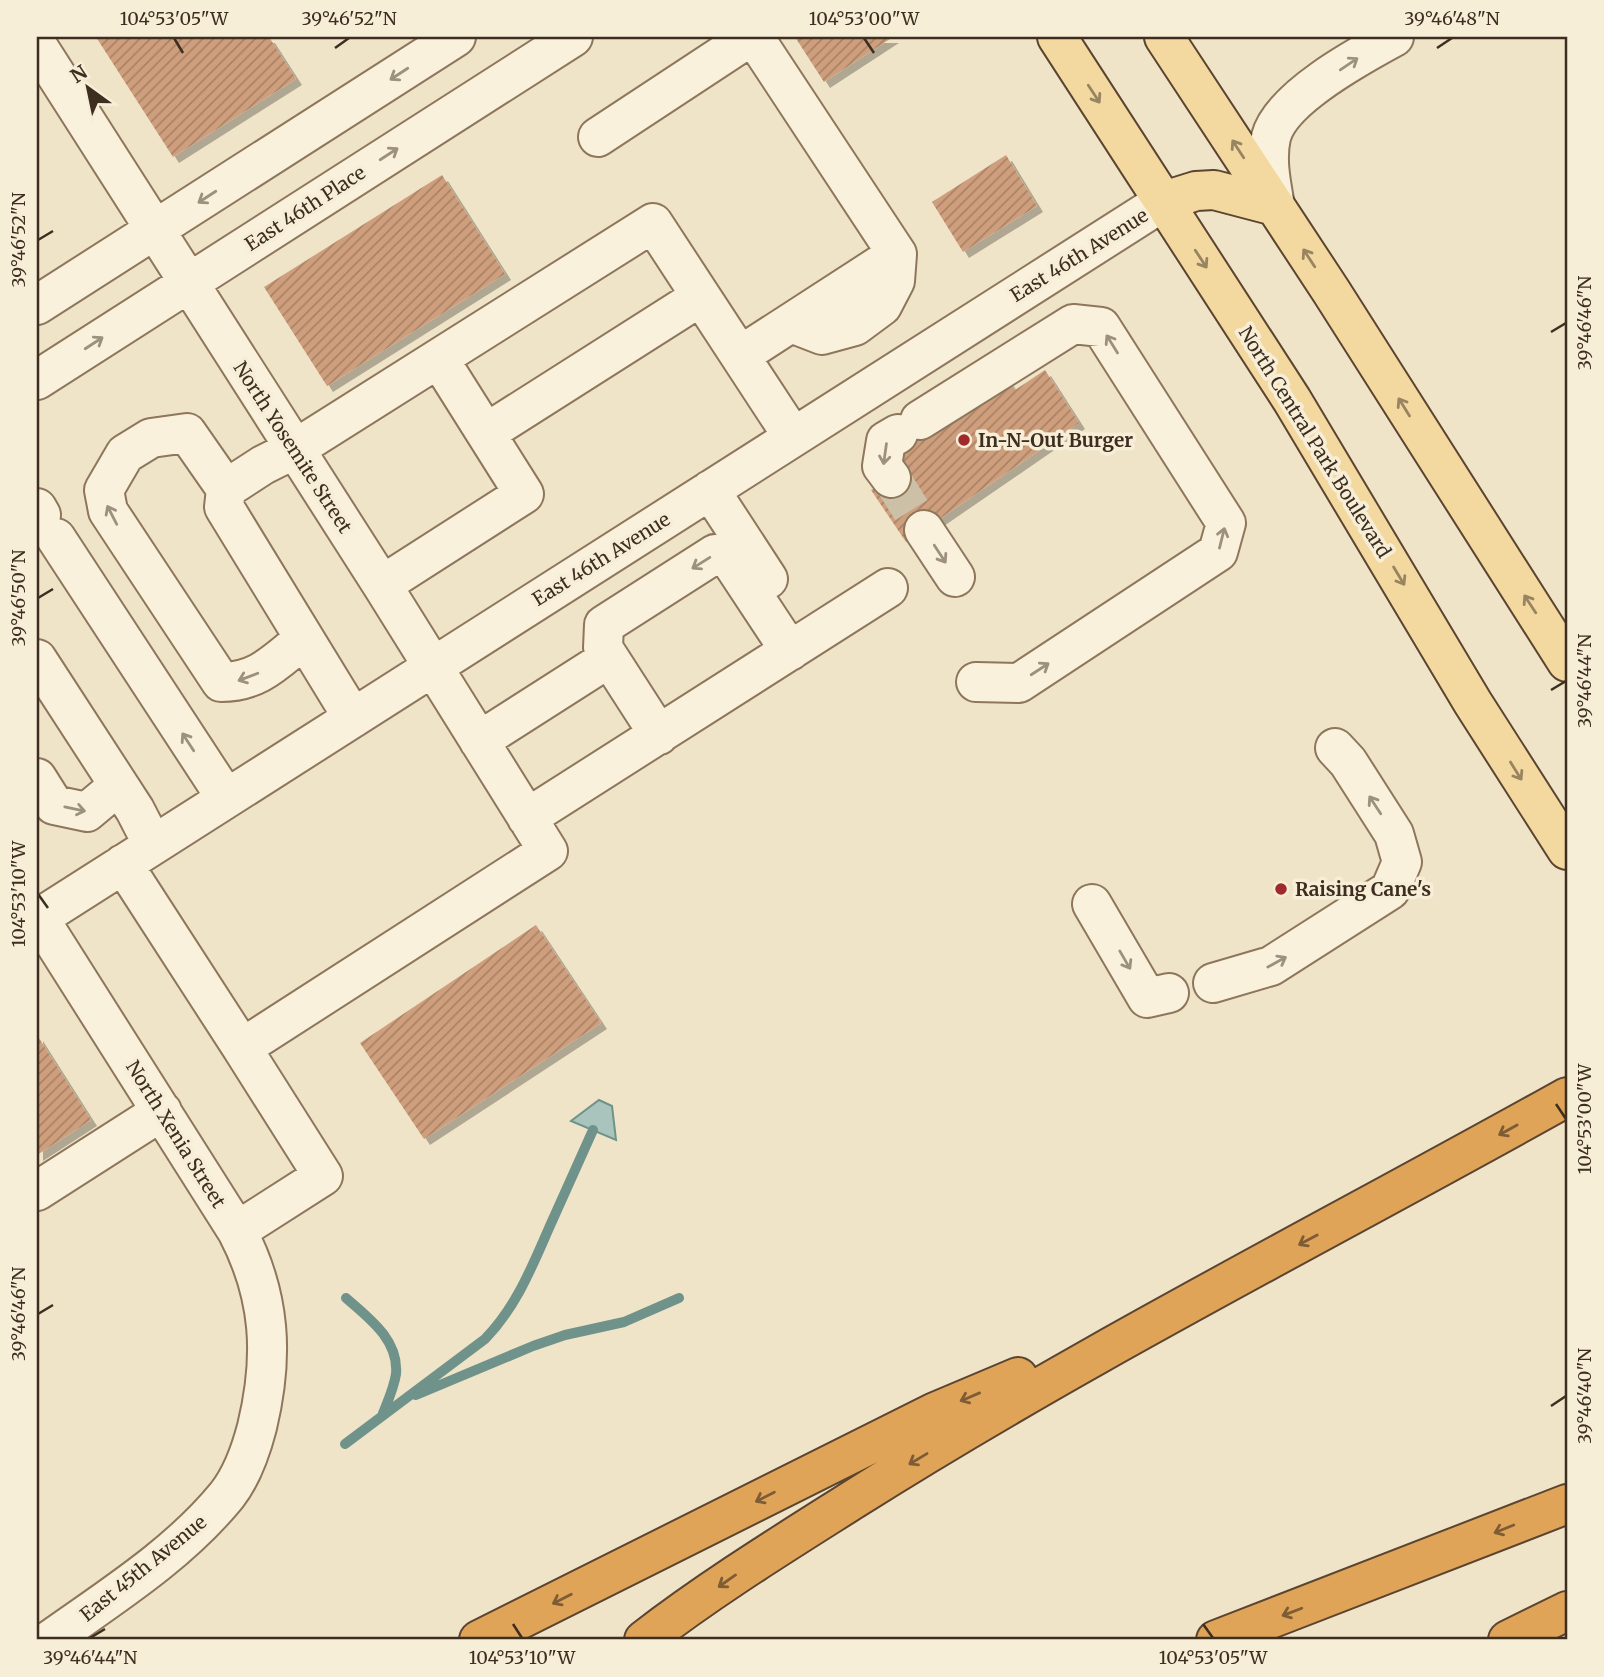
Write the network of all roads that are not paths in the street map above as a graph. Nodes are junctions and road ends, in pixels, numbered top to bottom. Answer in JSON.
{"nodes":[{"id":1,"x":456,"y":37,"type":"edge"},
{"id":2,"x":573,"y":37,"type":"edge"},
{"id":3,"x":752,"y":37,"type":"edge"},
{"id":4,"x":1057,"y":37,"type":"edge"},
{"id":5,"x":1164,"y":37,"type":"edge"},
{"id":6,"x":1394,"y":37,"type":"edge"},
{"id":7,"x":37,"y":45,"type":"edge"},
{"id":8,"x":598,"y":137,"type":"dead end"},
{"id":9,"x":1164,"y":201,"type":"junction"},
{"id":10,"x":1275,"y":206,"type":"junction"},
{"id":11,"x":155,"y":230,"type":"junction"},
{"id":12,"x":188,"y":283,"type":"junction"},
{"id":13,"x":700,"y":297,"type":"junction"},
{"id":14,"x":37,"y":305,"type":"edge"},
{"id":15,"x":741,"y":355,"type":"junction"},
{"id":16,"x":439,"y":359,"type":"junction"},
{"id":17,"x":37,"y":380,"type":"edge"},
{"id":18,"x":486,"y":433,"type":"junction"},
{"id":19,"x":793,"y":437,"type":"junction"},
{"id":20,"x":295,"y":449,"type":"junction"},
{"id":21,"x":891,"y":478,"type":"tunnel mouth"},
{"id":22,"x":226,"y":489,"type":"junction"},
{"id":23,"x":710,"y":490,"type":"junction"},
{"id":24,"x":45,"y":520,"type":"edge"},
{"id":25,"x":924,"y":530,"type":"tunnel mouth"},
{"id":26,"x":955,"y":578,"type":"dead end"},
{"id":27,"x":382,"y":585,"type":"junction"},
{"id":28,"x":888,"y":588,"type":"dead end"},
{"id":29,"x":304,"y":639,"type":"junction"},
{"id":30,"x":798,"y":645,"type":"junction"},
{"id":31,"x":609,"y":658,"type":"junction"},
{"id":32,"x":37,"y":659,"type":"edge"},
{"id":33,"x":1567,"y":662,"type":"edge"},
{"id":34,"x":433,"y":667,"type":"junction"},
{"id":35,"x":976,"y":682,"type":"dead end"},
{"id":36,"x":353,"y":718,"type":"junction"},
{"id":37,"x":659,"y":735,"type":"junction"},
{"id":38,"x":479,"y":741,"type":"junction"},
{"id":39,"x":1335,"y":748,"type":"dead end"},
{"id":40,"x":37,"y":779,"type":"edge"},
{"id":41,"x":118,"y":786,"type":"junction"},
{"id":42,"x":226,"y":798,"type":"junction"},
{"id":43,"x":527,"y":818,"type":"junction"},
{"id":44,"x":1567,"y":850,"type":"edge"},
{"id":45,"x":138,"y":855,"type":"junction"},
{"id":46,"x":1092,"y":904,"type":"dead end"},
{"id":47,"x":38,"y":916,"type":"edge"},
{"id":48,"x":1213,"y":983,"type":"dead end"},
{"id":49,"x":1169,"y":993,"type":"dead end"},
{"id":50,"x":242,"y":1048,"type":"junction"},
{"id":51,"x":1567,"y":1097,"type":"edge"},
{"id":52,"x":162,"y":1111,"type":"junction"},
{"id":53,"x":37,"y":1191,"type":"edge"},
{"id":54,"x":237,"y":1231,"type":"junction"},
{"id":55,"x":1168,"y":1315,"type":"junction"},
{"id":56,"x":267,"y":1371,"type":"joint"},
{"id":57,"x":1567,"y":1504,"type":"edge"},
{"id":58,"x":1567,"y":1611,"type":"edge"},
{"id":59,"x":50,"y":1640,"type":"edge"},
{"id":60,"x":479,"y":1640,"type":"edge"},
{"id":61,"x":644,"y":1640,"type":"edge"},
{"id":62,"x":1216,"y":1640,"type":"edge"},
{"id":63,"x":1508,"y":1640,"type":"edge"}],
"edges":[{"from":1,"to":11,"type":"street","one_way":true},
{"from":12,"to":2,"type":"street","name":"East 46th Place","one_way":true},
{"from":3,"to":8,"type":"street"},
{"from":3,"to":15,"type":"street"},
{"from":4,"to":9,"type":"main road","name":"North Central Park Boulevard","one_way":true},
{"from":10,"to":5,"type":"main road","one_way":true},
{"from":10,"to":6,"type":"street","one_way":true},
{"from":7,"to":11,"type":"street","name":"North Yosemite Street"},
{"from":9,"to":10,"type":"main road"},
{"from":9,"to":19,"type":"street","name":"East 46th Avenue"},
{"from":9,"to":44,"type":"main road","name":"North Central Park Boulevard","one_way":true},
{"from":33,"to":10,"type":"main road","one_way":true},
{"from":11,"to":12,"type":"street","name":"North Yosemite Street"},
{"from":11,"to":14,"type":"street"},
{"from":17,"to":12,"type":"street","name":"East 46th Place","one_way":true},
{"from":12,"to":20,"type":"street","name":"North Yosemite Street"},
{"from":13,"to":15,"type":"street"},
{"from":13,"to":16,"type":"street"},
{"from":13,"to":18,"type":"street"},
{"from":15,"to":19,"type":"street"},
{"from":16,"to":18,"type":"street"},
{"from":16,"to":20,"type":"street"},
{"from":18,"to":27,"type":"street"},
{"from":19,"to":23,"type":"street","name":"East 46th Avenue"},
{"from":20,"to":22,"type":"street"},
{"from":20,"to":27,"type":"street","name":"North Yosemite Street"},
{"from":35,"to":21,"type":"street","one_way":true},
{"from":22,"to":29,"type":"street"},
{"from":29,"to":22,"type":"street","one_way":true},
{"from":23,"to":30,"type":"street"},
{"from":23,"to":34,"type":"street","name":"East 46th Avenue"},
{"from":42,"to":24,"type":"street","one_way":true},
{"from":25,"to":26,"type":"street","one_way":true},
{"from":27,"to":34,"type":"street","name":"North Yosemite Street"},
{"from":28,"to":30,"type":"street"},
{"from":29,"to":36,"type":"street"},
{"from":30,"to":31,"type":"street","one_way":true},
{"from":30,"to":37,"type":"street"},
{"from":31,"to":37,"type":"street"},
{"from":31,"to":38,"type":"street"},
{"from":32,"to":41,"type":"street"},
{"from":34,"to":36,"type":"street","name":"East 46th Avenue"},
{"from":34,"to":38,"type":"street","name":"North Yosemite Street"},
{"from":36,"to":42,"type":"street","name":"East 46th Avenue"},
{"from":37,"to":43,"type":"street"},
{"from":38,"to":43,"type":"street","name":"North Yosemite Street"},
{"from":48,"to":39,"type":"street","one_way":true},
{"from":40,"to":41,"type":"street","one_way":true},
{"from":41,"to":45,"type":"street"},
{"from":42,"to":45,"type":"street","name":"East 46th Avenue"},
{"from":43,"to":50,"type":"street","name":"North Yosemite Street"},
{"from":45,"to":47,"type":"street","name":"East 46th Avenue"},
{"from":45,"to":50,"type":"street"},
{"from":46,"to":49,"type":"street","one_way":true},
{"from":47,"to":52,"type":"street","name":"North Xenia Street"},
{"from":50,"to":54,"type":"street"},
{"from":51,"to":55,"type":"highway","one_way":true},
{"from":52,"to":53,"type":"street"},
{"from":52,"to":54,"type":"street","name":"North Xenia Street"},
{"from":54,"to":56,"type":"street","name":"North Xenia Street"},
{"from":55,"to":60,"type":"highway","one_way":true},
{"from":55,"to":61,"type":"highway","one_way":true},
{"from":56,"to":59,"type":"street","name":"East 45th Avenue"},
{"from":57,"to":62,"type":"highway","one_way":true},
{"from":58,"to":63,"type":"highway"}]}
